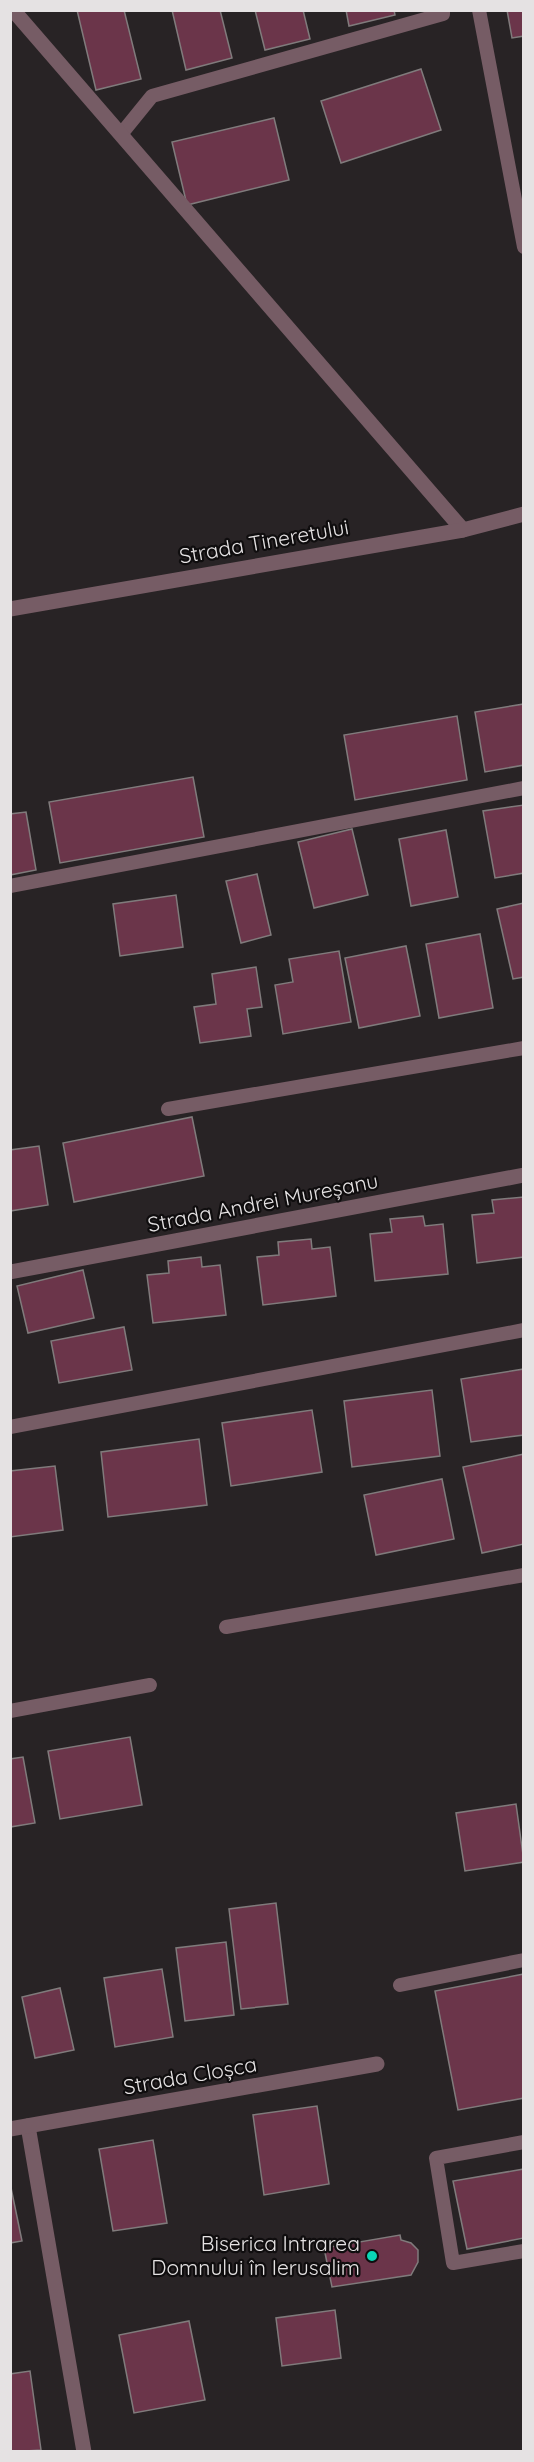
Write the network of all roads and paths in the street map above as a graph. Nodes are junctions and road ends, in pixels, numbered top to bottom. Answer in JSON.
{"nodes":[{"id":1,"x":13,"y":10,"type":"edge"},
{"id":2,"x":443,"y":10,"type":"edge"},
{"id":3,"x":479,"y":10,"type":"edge"},
{"id":4,"x":122,"y":133,"type":"junction"},
{"id":5,"x":524,"y":247,"type":"edge"},
{"id":6,"x":524,"y":514,"type":"edge"},
{"id":7,"x":464,"y":530,"type":"junction"},
{"id":8,"x":10,"y":609,"type":"edge"},
{"id":9,"x":524,"y":788,"type":"edge"},
{"id":10,"x":10,"y":886,"type":"edge"},
{"id":11,"x":524,"y":1048,"type":"edge"},
{"id":12,"x":168,"y":1109,"type":"dead end"},
{"id":13,"x":524,"y":1174,"type":"edge"},
{"id":14,"x":10,"y":1272,"type":"edge"},
{"id":15,"x":524,"y":1330,"type":"edge"},
{"id":16,"x":10,"y":1427,"type":"edge"},
{"id":17,"x":524,"y":1575,"type":"edge"},
{"id":18,"x":226,"y":1627,"type":"dead end"},
{"id":19,"x":150,"y":1685,"type":"dead end"},
{"id":20,"x":10,"y":1711,"type":"edge"},
{"id":21,"x":524,"y":1960,"type":"edge"},
{"id":22,"x":400,"y":1985,"type":"dead end"},
{"id":23,"x":377,"y":2064,"type":"dead end"},
{"id":24,"x":28,"y":2126,"type":"junction"},
{"id":25,"x":10,"y":2129,"type":"edge"},
{"id":26,"x":524,"y":2142,"type":"edge"},
{"id":27,"x":524,"y":2251,"type":"edge"},
{"id":28,"x":84,"y":2451,"type":"edge"}],
"edges":[{"from":1,"to":4,"type":"street"},
{"from":2,"to":4,"type":"lane"},
{"from":3,"to":5,"type":"lane"},
{"from":4,"to":7,"type":"street"},
{"from":6,"to":7,"type":"street","name":"Strada Tineretului"},
{"from":7,"to":8,"type":"street","name":"Strada Tineretului"},
{"from":9,"to":10,"type":"lane"},
{"from":11,"to":12,"type":"lane"},
{"from":13,"to":14,"type":"street","name":"Strada Andrei Mureșanu"},
{"from":15,"to":16,"type":"lane"},
{"from":17,"to":18,"type":"lane"},
{"from":19,"to":20,"type":"lane"},
{"from":21,"to":22,"type":"lane"},
{"from":23,"to":24,"type":"street","name":"Strada Cloșca"},
{"from":24,"to":25,"type":"street","name":"Strada Cloșca"},
{"from":24,"to":28,"type":"street"},
{"from":26,"to":27,"type":"lane"}]}
